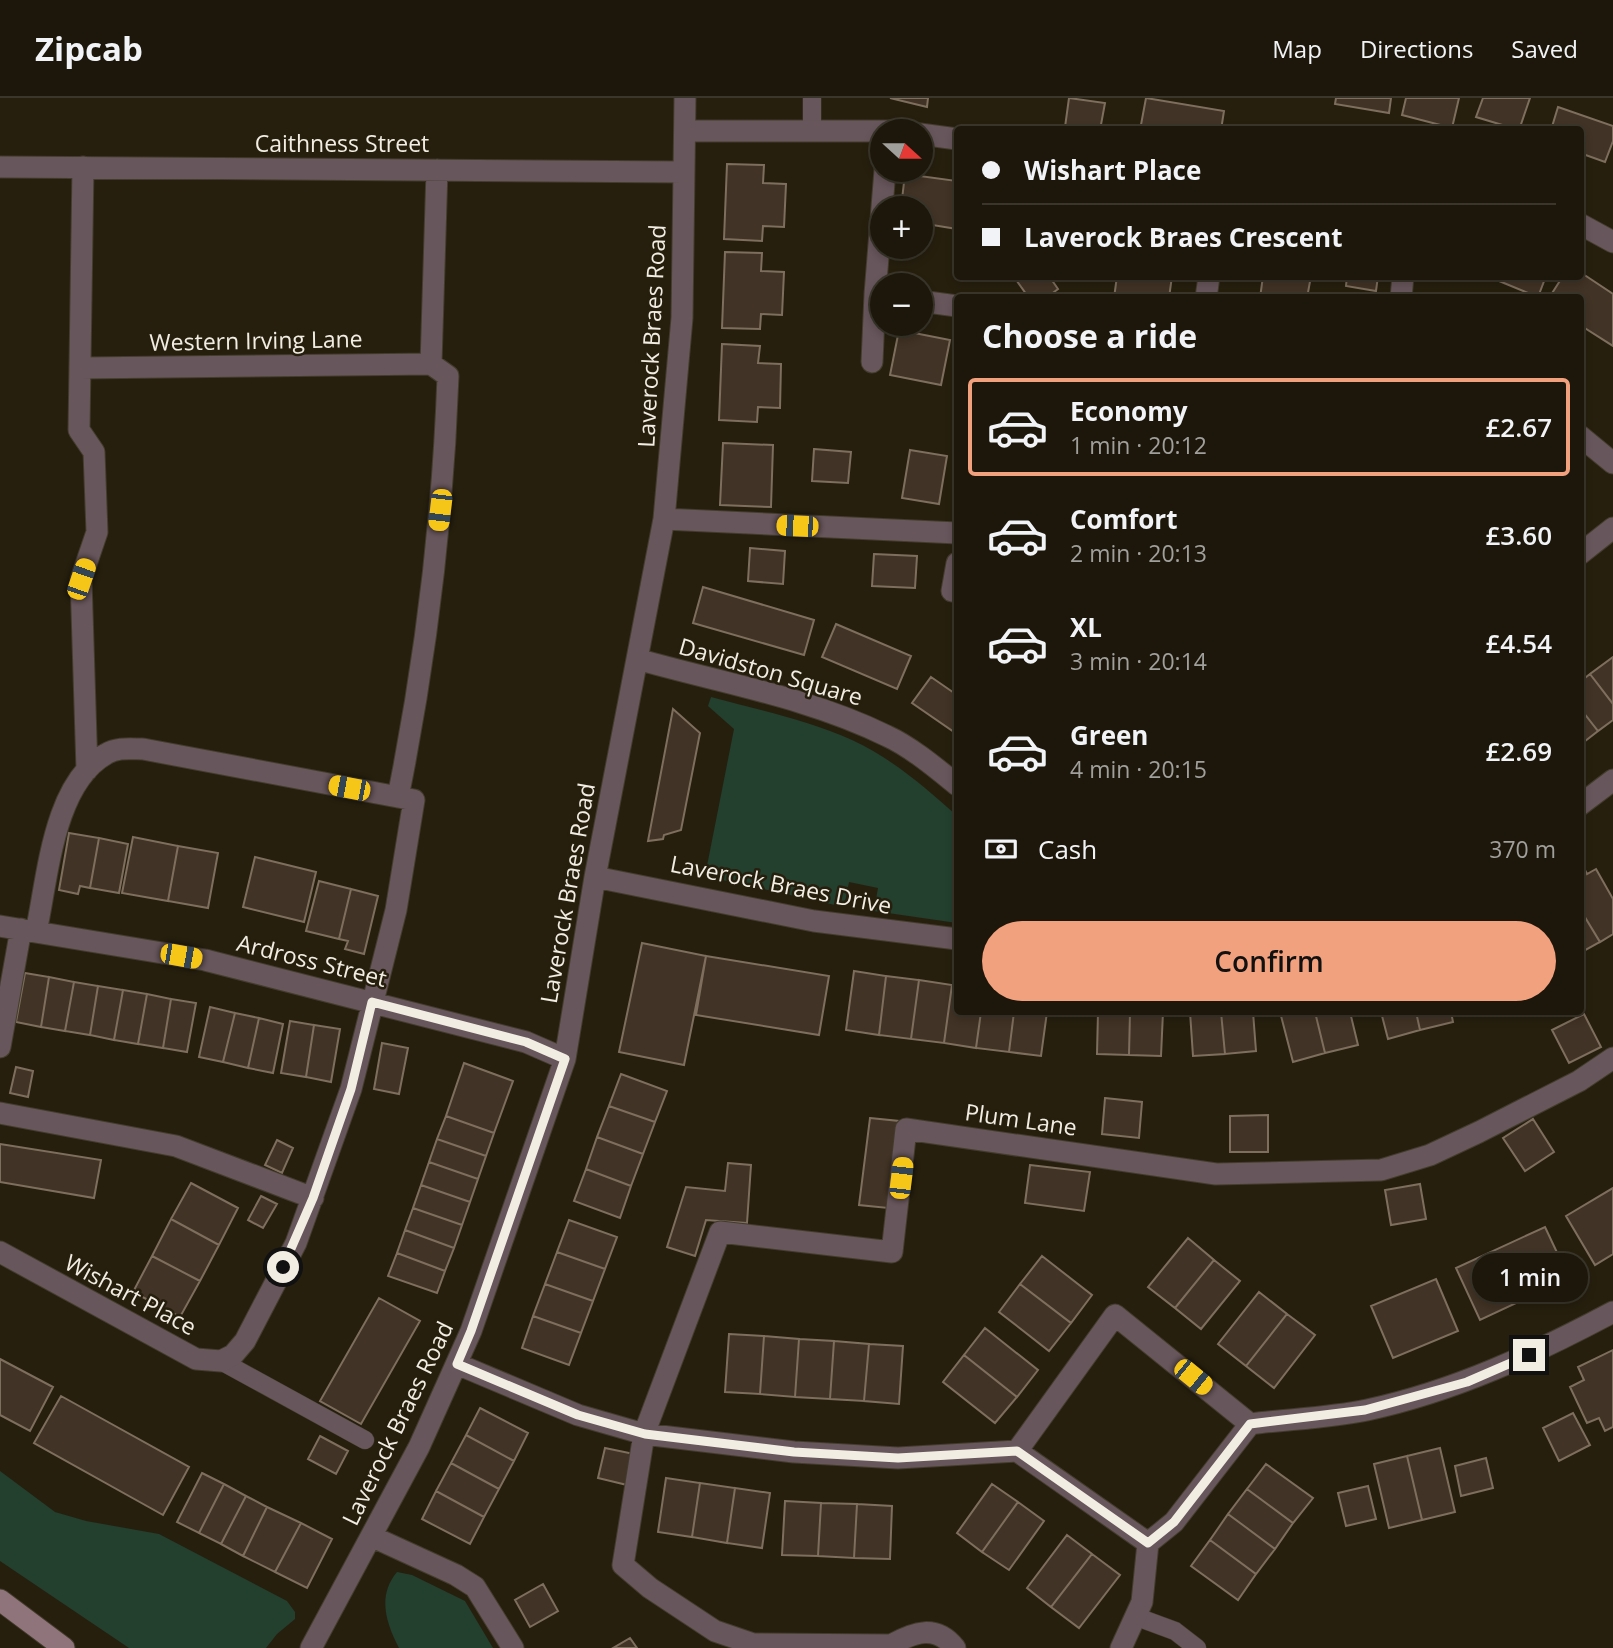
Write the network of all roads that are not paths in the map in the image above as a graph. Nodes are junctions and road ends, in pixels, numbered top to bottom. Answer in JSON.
{"nodes":[{"id":1,"x":685,"y":98,"type":"edge"},
{"id":2,"x":812,"y":98,"type":"edge"},
{"id":3,"x":812,"y":130,"type":"junction"},
{"id":4,"x":685,"y":131,"type":"junction"},
{"id":5,"x":870,"y":131,"type":"edge"},
{"id":6,"x":933,"y":136,"type":"edge"},
{"id":7,"x":954,"y":139,"type":"edge"},
{"id":8,"x":0,"y":167,"type":"edge"},
{"id":9,"x":83,"y":167,"type":"junction"},
{"id":10,"x":437,"y":170,"type":"junction"},
{"id":11,"x":684,"y":172,"type":"junction"},
{"id":12,"x":884,"y":182,"type":"edge"},
{"id":13,"x":1584,"y":226,"type":"edge"},
{"id":14,"x":1613,"y":242,"type":"edge"},
{"id":15,"x":879,"y":273,"type":"edge"},
{"id":16,"x":933,"y":303,"type":"edge"},
{"id":17,"x":954,"y":306,"type":"edge"},
{"id":18,"x":874,"y":336,"type":"edge"},
{"id":19,"x":872,"y":362,"type":"dead end"},
{"id":20,"x":431,"y":364,"type":"junction"},
{"id":21,"x":81,"y":368,"type":"junction"},
{"id":22,"x":1584,"y":439,"type":"edge"},
{"id":23,"x":1613,"y":463,"type":"edge"},
{"id":24,"x":664,"y":519,"type":"junction"},
{"id":25,"x":1613,"y":528,"type":"edge"},
{"id":26,"x":954,"y":533,"type":"edge"},
{"id":27,"x":1584,"y":551,"type":"edge"},
{"id":28,"x":954,"y":580,"type":"edge"},
{"id":29,"x":952,"y":591,"type":"dead end"},
{"id":30,"x":637,"y":659,"type":"junction"},
{"id":31,"x":87,"y":770,"type":"junction"},
{"id":32,"x":1613,"y":780,"type":"edge"},
{"id":33,"x":954,"y":783,"type":"edge"},
{"id":34,"x":398,"y":797,"type":"junction"},
{"id":35,"x":1584,"y":802,"type":"edge"},
{"id":36,"x":595,"y":877,"type":"junction"},
{"id":37,"x":19,"y":929,"type":"edge"},
{"id":38,"x":954,"y":939,"type":"edge"},
{"id":39,"x":372,"y":1002,"type":"junction"},
{"id":40,"x":1,"y":1041,"type":"edge"},
{"id":41,"x":1613,"y":1058,"type":"edge"},
{"id":42,"x":565,"y":1059,"type":"junction"},
{"id":43,"x":0,"y":1113,"type":"edge"},
{"id":44,"x":313,"y":1198,"type":"junction"},
{"id":45,"x":0,"y":1252,"type":"edge"},
{"id":46,"x":1613,"y":1312,"type":"edge"},
{"id":47,"x":221,"y":1361,"type":"junction"},
{"id":48,"x":457,"y":1364,"type":"junction"},
{"id":49,"x":1250,"y":1424,"type":"junction"},
{"id":50,"x":645,"y":1434,"type":"junction"},
{"id":51,"x":365,"y":1440,"type":"dead end"},
{"id":52,"x":1017,"y":1451,"type":"junction"},
{"id":53,"x":373,"y":1537,"type":"junction"},
{"id":54,"x":1148,"y":1543,"type":"junction"},
{"id":55,"x":0,"y":1600,"type":"edge"},
{"id":56,"x":1137,"y":1617,"type":"junction"},
{"id":57,"x":754,"y":1646,"type":"edge"},
{"id":58,"x":64,"y":1648,"type":"edge"},
{"id":59,"x":311,"y":1648,"type":"edge"},
{"id":60,"x":513,"y":1648,"type":"edge"},
{"id":61,"x":955,"y":1648,"type":"edge"},
{"id":62,"x":1121,"y":1648,"type":"edge"},
{"id":63,"x":1197,"y":1648,"type":"edge"}],
"edges":[{"from":1,"to":4,"type":"street","name":"Laverock Braes Road"},
{"from":2,"to":3,"type":"lane"},
{"from":3,"to":4,"type":"street"},
{"from":3,"to":5,"type":"street"},
{"from":4,"to":11,"type":"street","name":"Laverock Braes Road"},
{"from":6,"to":7,"type":"street"},
{"from":8,"to":9,"type":"street","name":"Caithness Street"},
{"from":9,"to":10,"type":"street","name":"Caithness Street"},
{"from":9,"to":21,"type":"street"},
{"from":10,"to":11,"type":"street","name":"Caithness Street"},
{"from":10,"to":20,"type":"street"},
{"from":11,"to":24,"type":"street","name":"Laverock Braes Road"},
{"from":12,"to":15,"type":"street"},
{"from":13,"to":14,"type":"street"},
{"from":16,"to":17,"type":"street"},
{"from":18,"to":19,"type":"street"},
{"from":20,"to":21,"type":"street","name":"Western Irving Lane"},
{"from":20,"to":34,"type":"street"},
{"from":21,"to":31,"type":"street"},
{"from":22,"to":23,"type":"street"},
{"from":24,"to":26,"type":"street"},
{"from":24,"to":30,"type":"street","name":"Laverock Braes Road"},
{"from":25,"to":27,"type":"street"},
{"from":28,"to":29,"type":"street"},
{"from":30,"to":33,"type":"street","name":"Davidston Square"},
{"from":30,"to":36,"type":"street","name":"Laverock Braes Road"},
{"from":31,"to":34,"type":"street"},
{"from":31,"to":37,"type":"street"},
{"from":32,"to":35,"type":"street"},
{"from":34,"to":39,"type":"street"},
{"from":36,"to":38,"type":"street","name":"Laverock Braes Drive"},
{"from":36,"to":42,"type":"street","name":"Laverock Braes Road"},
{"from":37,"to":39,"type":"street","name":"Ardross Street"},
{"from":37,"to":40,"type":"street"},
{"from":39,"to":42,"type":"street","name":"Ardross Street"},
{"from":39,"to":44,"type":"street"},
{"from":41,"to":50,"type":"street","name":"Plum Lane"},
{"from":42,"to":48,"type":"street","name":"Laverock Braes Road"},
{"from":43,"to":44,"type":"street"},
{"from":44,"to":47,"type":"street"},
{"from":45,"to":47,"type":"street","name":"Wishart Place"},
{"from":46,"to":49,"type":"street"},
{"from":47,"to":51,"type":"lane"},
{"from":48,"to":50,"type":"street"},
{"from":48,"to":53,"type":"street","name":"Laverock Braes Road"},
{"from":49,"to":52,"type":"street"},
{"from":49,"to":54,"type":"street"},
{"from":50,"to":52,"type":"street"},
{"from":50,"to":57,"type":"street"},
{"from":52,"to":54,"type":"street"},
{"from":53,"to":59,"type":"street","name":"Laverock Braes Road"},
{"from":53,"to":60,"type":"street"},
{"from":54,"to":56,"type":"street"},
{"from":55,"to":58,"type":"street"},
{"from":56,"to":62,"type":"street"},
{"from":56,"to":63,"type":"lane"},
{"from":57,"to":61,"type":"street"}]}
